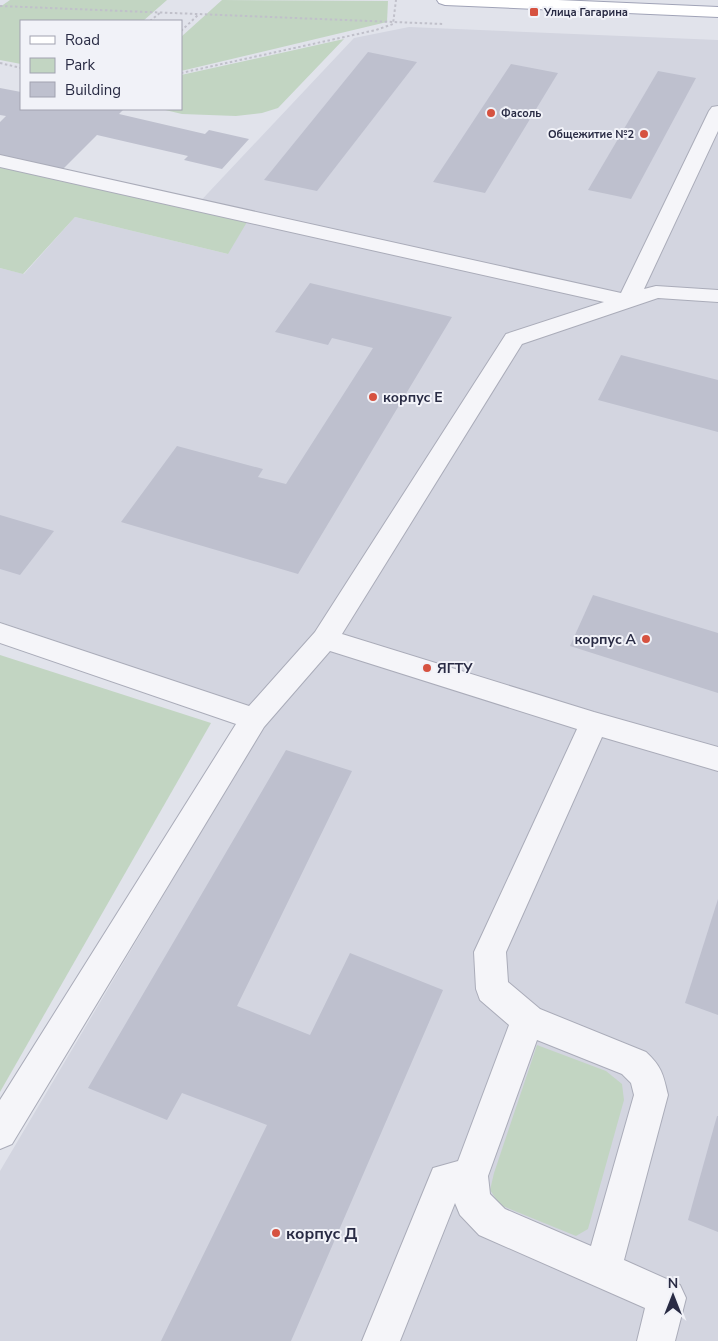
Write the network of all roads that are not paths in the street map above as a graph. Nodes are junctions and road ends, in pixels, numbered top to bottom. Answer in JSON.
{"nodes":[{"id":1,"x":445,"y":0,"type":"edge"},
{"id":2,"x":718,"y":12,"type":"edge"},
{"id":3,"x":718,"y":111,"type":"edge"},
{"id":4,"x":0,"y":160,"type":"edge"},
{"id":5,"x":718,"y":296,"type":"edge"},
{"id":6,"x":628,"y":301,"type":"junction"},
{"id":7,"x":0,"y":633,"type":"edge"},
{"id":8,"x":325,"y":639,"type":"junction"},
{"id":9,"x":254,"y":719,"type":"junction"},
{"id":10,"x":594,"y":723,"type":"junction"},
{"id":11,"x":718,"y":759,"type":"edge"},
{"id":12,"x":528,"y":1020,"type":"junction"},
{"id":13,"x":0,"y":1132,"type":"edge"},
{"id":14,"x":470,"y":1176,"type":"junction"},
{"id":15,"x":603,"y":1270,"type":"junction"},
{"id":16,"x":382,"y":1341,"type":"edge"},
{"id":17,"x":656,"y":1341,"type":"edge"}],
"edges":[{"from":1,"to":2,"type":"main road"},
{"from":3,"to":6,"type":"lane"},
{"from":4,"to":6,"type":"lane"},
{"from":5,"to":6,"type":"lane"},
{"from":6,"to":8,"type":"lane"},
{"from":7,"to":9,"type":"lane"},
{"from":8,"to":9,"type":"lane"},
{"from":8,"to":10,"type":"lane"},
{"from":9,"to":13,"type":"lane"},
{"from":10,"to":11,"type":"lane"},
{"from":10,"to":12,"type":"lane"},
{"from":12,"to":14,"type":"lane"},
{"from":12,"to":15,"type":"lane"},
{"from":14,"to":15,"type":"lane"},
{"from":14,"to":16,"type":"lane"},
{"from":15,"to":17,"type":"lane"}]}
